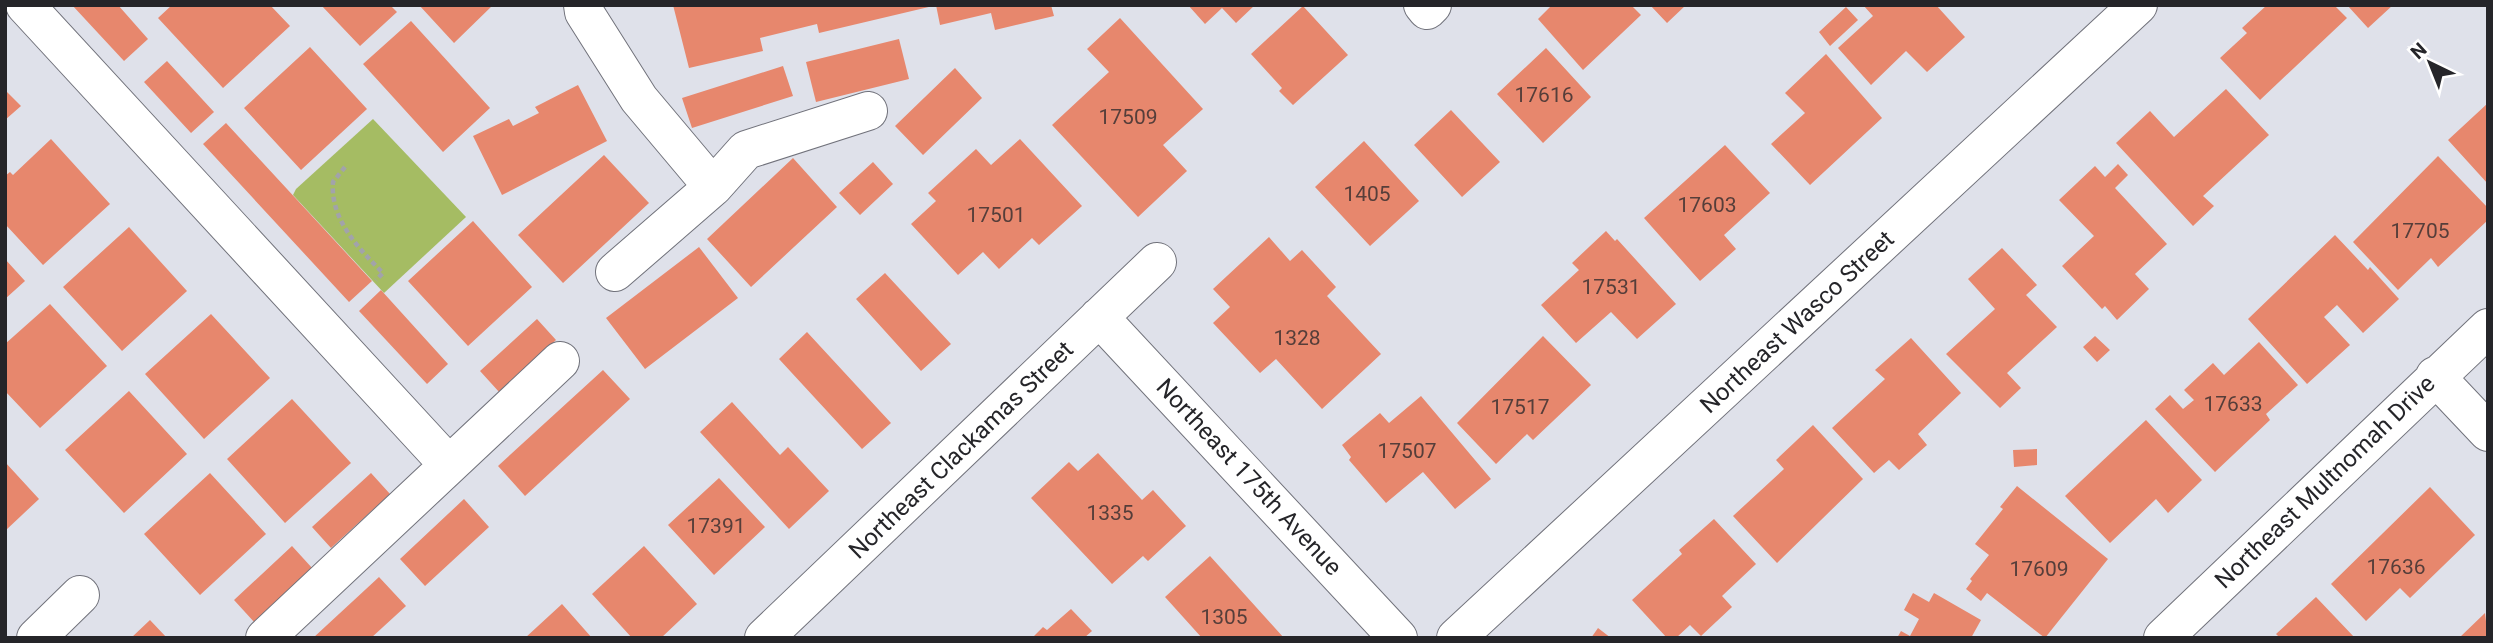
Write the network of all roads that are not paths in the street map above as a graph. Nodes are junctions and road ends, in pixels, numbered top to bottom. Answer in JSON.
{"nodes":[{"id":1,"x":25,"y":5,"type":"edge"},
{"id":2,"x":583,"y":5,"type":"edge"},
{"id":3,"x":2138,"y":5,"type":"edge"},
{"id":4,"x":869,"y":111,"type":"dead end"},
{"id":5,"x":713,"y":187,"type":"junction"},
{"id":6,"x":1157,"y":262,"type":"dead end"},
{"id":7,"x":615,"y":272,"type":"dead end"},
{"id":8,"x":1099,"y":317,"type":"junction"},
{"id":9,"x":2488,"y":328,"type":"edge"},
{"id":10,"x":560,"y":361,"type":"dead end"},
{"id":11,"x":2435,"y":376,"type":"junction"},
{"id":12,"x":2488,"y":432,"type":"edge"},
{"id":13,"x":449,"y":464,"type":"junction"},
{"id":14,"x":80,"y":596,"type":"dead end"},
{"id":15,"x":36,"y":638,"type":"edge"},
{"id":16,"x":265,"y":638,"type":"edge"},
{"id":17,"x":764,"y":638,"type":"edge"},
{"id":18,"x":1398,"y":638,"type":"edge"},
{"id":19,"x":1456,"y":638,"type":"edge"},
{"id":20,"x":2163,"y":638,"type":"edge"}],
"edges":[{"from":1,"to":13,"type":"street"},
{"from":2,"to":5,"type":"street"},
{"from":3,"to":19,"type":"street","name":"Northeast Wasco Street"},
{"from":4,"to":5,"type":"street"},
{"from":5,"to":7,"type":"street"},
{"from":6,"to":8,"type":"street","name":"Northeast Clackamas Street"},
{"from":8,"to":17,"type":"street","name":"Northeast Clackamas Street"},
{"from":8,"to":18,"type":"street","name":"Northeast 175th Avenue"},
{"from":9,"to":11,"type":"street","name":"Northeast Multnomah Drive"},
{"from":10,"to":13,"type":"street"},
{"from":11,"to":12,"type":"street"},
{"from":11,"to":20,"type":"street","name":"Northeast Multnomah Drive"},
{"from":13,"to":16,"type":"street"},
{"from":14,"to":15,"type":"street"}]}
